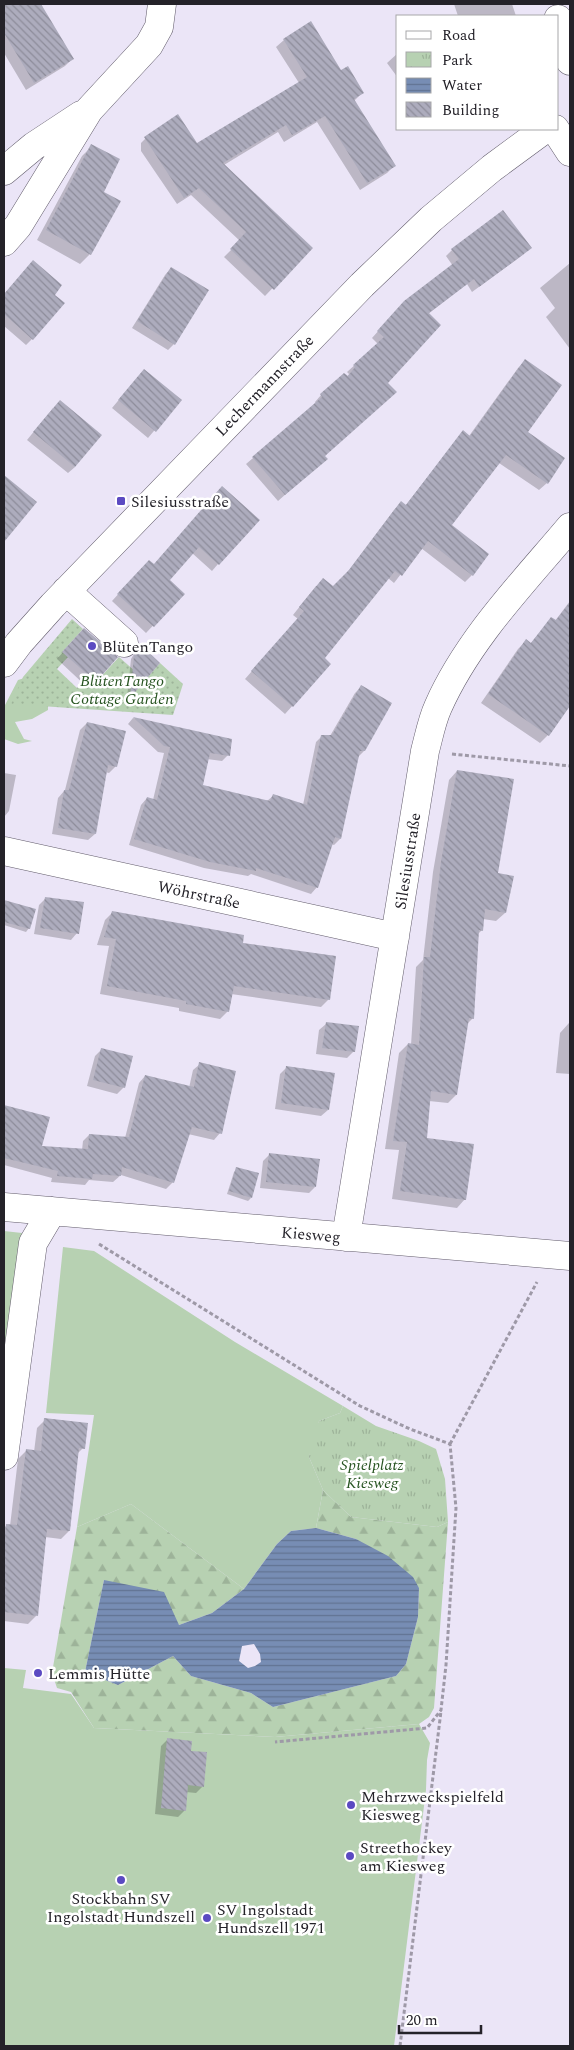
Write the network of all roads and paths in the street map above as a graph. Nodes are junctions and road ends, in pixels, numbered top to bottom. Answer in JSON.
{"nodes":[{"id":1,"x":162,"y":4,"type":"edge"},
{"id":2,"x":559,"y":25,"type":"edge"},
{"id":3,"x":570,"y":61,"type":"edge"},
{"id":4,"x":88,"y":110,"type":"junction"},
{"id":5,"x":570,"y":111,"type":"edge"},
{"id":6,"x":559,"y":119,"type":"edge"},
{"id":7,"x":544,"y":130,"type":"edge"},
{"id":8,"x":556,"y":130,"type":"edge"},
{"id":9,"x":570,"y":152,"type":"edge"},
{"id":10,"x":4,"y":171,"type":"edge"},
{"id":11,"x":4,"y":242,"type":"edge"},
{"id":12,"x":570,"y":527,"type":"edge"},
{"id":13,"x":66,"y":591,"type":"junction"},
{"id":14,"x":124,"y":644,"type":"dead end"},
{"id":15,"x":4,"y":663,"type":"edge"},
{"id":16,"x":425,"y":751,"type":"junction"},
{"id":17,"x":570,"y":766,"type":"edge"},
{"id":18,"x":4,"y":851,"type":"edge"},
{"id":19,"x":395,"y":936,"type":"junction"},
{"id":20,"x":4,"y":1207,"type":"edge"},
{"id":21,"x":61,"y":1212,"type":"junction"},
{"id":22,"x":346,"y":1237,"type":"junction"},
{"id":23,"x":561,"y":1255,"type":"edge"},
{"id":24,"x":450,"y":1444,"type":"junction"},
{"id":25,"x":4,"y":1456,"type":"edge"},
{"id":26,"x":441,"y":1710,"type":"junction"},
{"id":27,"x":275,"y":1742,"type":"dead end"},
{"id":28,"x":400,"y":2046,"type":"edge"}],
"edges":[{"from":1,"to":4,"type":"street"},
{"from":2,"to":3,"type":"street"},
{"from":4,"to":10,"type":"street"},
{"from":4,"to":11,"type":"street"},
{"from":5,"to":6,"type":"street"},
{"from":7,"to":13,"type":"street","name":"Lechermannstraße"},
{"from":8,"to":9,"type":"street"},
{"from":12,"to":16,"type":"street","name":"Silesiusstraße"},
{"from":13,"to":14,"type":"street"},
{"from":13,"to":15,"type":"street","name":"Lechermannstraße"},
{"from":16,"to":17,"type":"path"},
{"from":16,"to":19,"type":"street","name":"Silesiusstraße"},
{"from":18,"to":19,"type":"street","name":"Wöhrstraße"},
{"from":19,"to":22,"type":"street","name":"Silesiusstraße"},
{"from":20,"to":21,"type":"street","name":"Kiesweg"},
{"from":21,"to":22,"type":"street","name":"Kiesweg"},
{"from":21,"to":24,"type":"path"},
{"from":21,"to":25,"type":"street"},
{"from":22,"to":23,"type":"street","name":"Kiesweg"},
{"from":23,"to":24,"type":"path"},
{"from":24,"to":26,"type":"path"},
{"from":26,"to":27,"type":"path"},
{"from":26,"to":28,"type":"path"}]}
